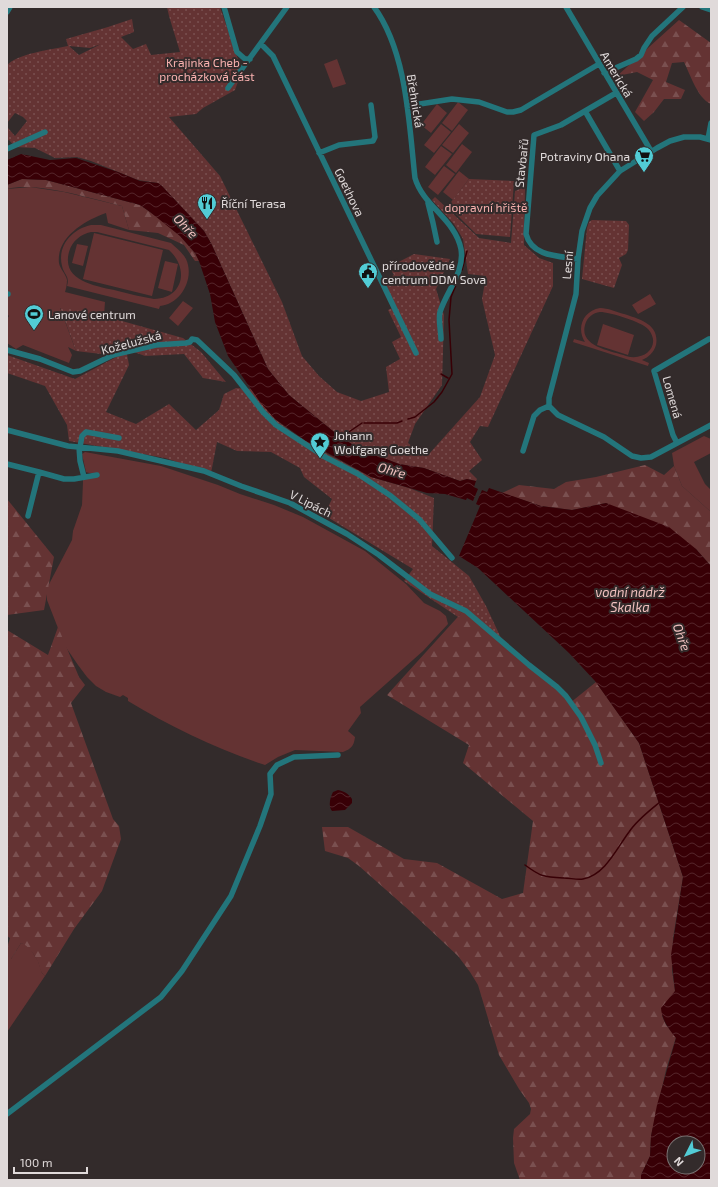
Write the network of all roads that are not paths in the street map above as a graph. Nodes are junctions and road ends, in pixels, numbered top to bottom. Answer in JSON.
{"nodes":[{"id":1,"x":10,"y":7,"type":"edge"},
{"id":2,"x":224,"y":7,"type":"edge"},
{"id":3,"x":287,"y":7,"type":"edge"},
{"id":4,"x":374,"y":7,"type":"edge"},
{"id":5,"x":566,"y":7,"type":"edge"},
{"id":6,"x":683,"y":7,"type":"edge"},
{"id":7,"x":702,"y":7,"type":"edge"},
{"id":8,"x":711,"y":10,"type":"edge"},
{"id":9,"x":7,"y":12,"type":"edge"},
{"id":10,"x":261,"y":44,"type":"junction"},
{"id":11,"x":250,"y":59,"type":"junction"},
{"id":12,"x":599,"y":64,"type":"junction"},
{"id":13,"x":604,"y":73,"type":"junction"},
{"id":14,"x":228,"y":88,"type":"dead end"},
{"id":15,"x":616,"y":93,"type":"junction"},
{"id":16,"x":372,"y":105,"type":"dead end"},
{"id":17,"x":407,"y":106,"type":"junction"},
{"id":18,"x":585,"y":111,"type":"junction"},
{"id":19,"x":711,"y":123,"type":"edge"},
{"id":20,"x":45,"y":132,"type":"dead end"},
{"id":21,"x":709,"y":139,"type":"edge"},
{"id":22,"x":7,"y":149,"type":"edge"},
{"id":23,"x":651,"y":151,"type":"junction"},
{"id":24,"x":319,"y":153,"type":"junction"},
{"id":25,"x":620,"y":171,"type":"junction"},
{"id":26,"x":427,"y":201,"type":"junction"},
{"id":27,"x":436,"y":242,"type":"dead end"},
{"id":28,"x":578,"y":260,"type":"junction"},
{"id":29,"x":441,"y":339,"type":"dead end"},
{"id":30,"x":709,"y":339,"type":"dead end"},
{"id":31,"x":7,"y":350,"type":"edge"},
{"id":32,"x":416,"y":353,"type":"dead end"},
{"id":33,"x":549,"y":406,"type":"junction"},
{"id":34,"x":711,"y":425,"type":"edge"},
{"id":35,"x":7,"y":430,"type":"edge"},
{"id":36,"x":119,"y":438,"type":"dead end"},
{"id":37,"x":677,"y":443,"type":"junction"},
{"id":38,"x":80,"y":448,"type":"junction"},
{"id":39,"x":523,"y":451,"type":"dead end"},
{"id":40,"x":7,"y":464,"type":"edge"},
{"id":41,"x":39,"y":472,"type":"junction"},
{"id":42,"x":97,"y":475,"type":"dead end"},
{"id":43,"x":84,"y":477,"type":"junction"},
{"id":44,"x":28,"y":516,"type":"dead end"},
{"id":45,"x":452,"y":558,"type":"dead end"},
{"id":46,"x":338,"y":755,"type":"dead end"},
{"id":47,"x":601,"y":762,"type":"dead end"},
{"id":48,"x":7,"y":1114,"type":"edge"}],
"edges":[{"from":1,"to":9,"type":"street"},
{"from":2,"to":11,"type":"street"},
{"from":3,"to":10,"type":"street"},
{"from":4,"to":17,"type":"street","name":"Břehnická"},
{"from":5,"to":12,"type":"street","name":"Americká"},
{"from":6,"to":13,"type":"street"},
{"from":7,"to":8,"type":"street"},
{"from":10,"to":11,"type":"street"},
{"from":10,"to":24,"type":"street","name":"Goethova"},
{"from":11,"to":14,"type":"street"},
{"from":12,"to":13,"type":"street","name":"Americká"},
{"from":12,"to":17,"type":"street"},
{"from":13,"to":15,"type":"street","name":"Americká"},
{"from":15,"to":18,"type":"street","name":"Stavbařů"},
{"from":15,"to":23,"type":"street","name":"Americká"},
{"from":16,"to":24,"type":"street"},
{"from":17,"to":26,"type":"street","name":"Břehnická"},
{"from":18,"to":25,"type":"street"},
{"from":18,"to":28,"type":"street","name":"Stavbařů"},
{"from":19,"to":21,"type":"street"},
{"from":20,"to":22,"type":"street"},
{"from":21,"to":23,"type":"street","name":"Lesní"},
{"from":23,"to":25,"type":"street","name":"Lesní"},
{"from":24,"to":32,"type":"street","name":"Goethova"},
{"from":25,"to":28,"type":"street","name":"Lesní"},
{"from":26,"to":27,"type":"street","name":"Břehnická"},
{"from":26,"to":29,"type":"street","name":"Břehnická"},
{"from":28,"to":33,"type":"street","name":"Lesní"},
{"from":30,"to":37,"type":"street","name":"Lomená"},
{"from":31,"to":45,"type":"street","name":"Koželužská"},
{"from":33,"to":37,"type":"street"},
{"from":33,"to":39,"type":"street"},
{"from":34,"to":37,"type":"street"},
{"from":35,"to":38,"type":"street","name":"V Lipách"},
{"from":36,"to":38,"type":"street"},
{"from":38,"to":43,"type":"street"},
{"from":38,"to":47,"type":"street","name":"V Lipách"},
{"from":40,"to":41,"type":"street"},
{"from":41,"to":43,"type":"street"},
{"from":41,"to":44,"type":"street"},
{"from":42,"to":43,"type":"street"},
{"from":46,"to":48,"type":"street"}]}
